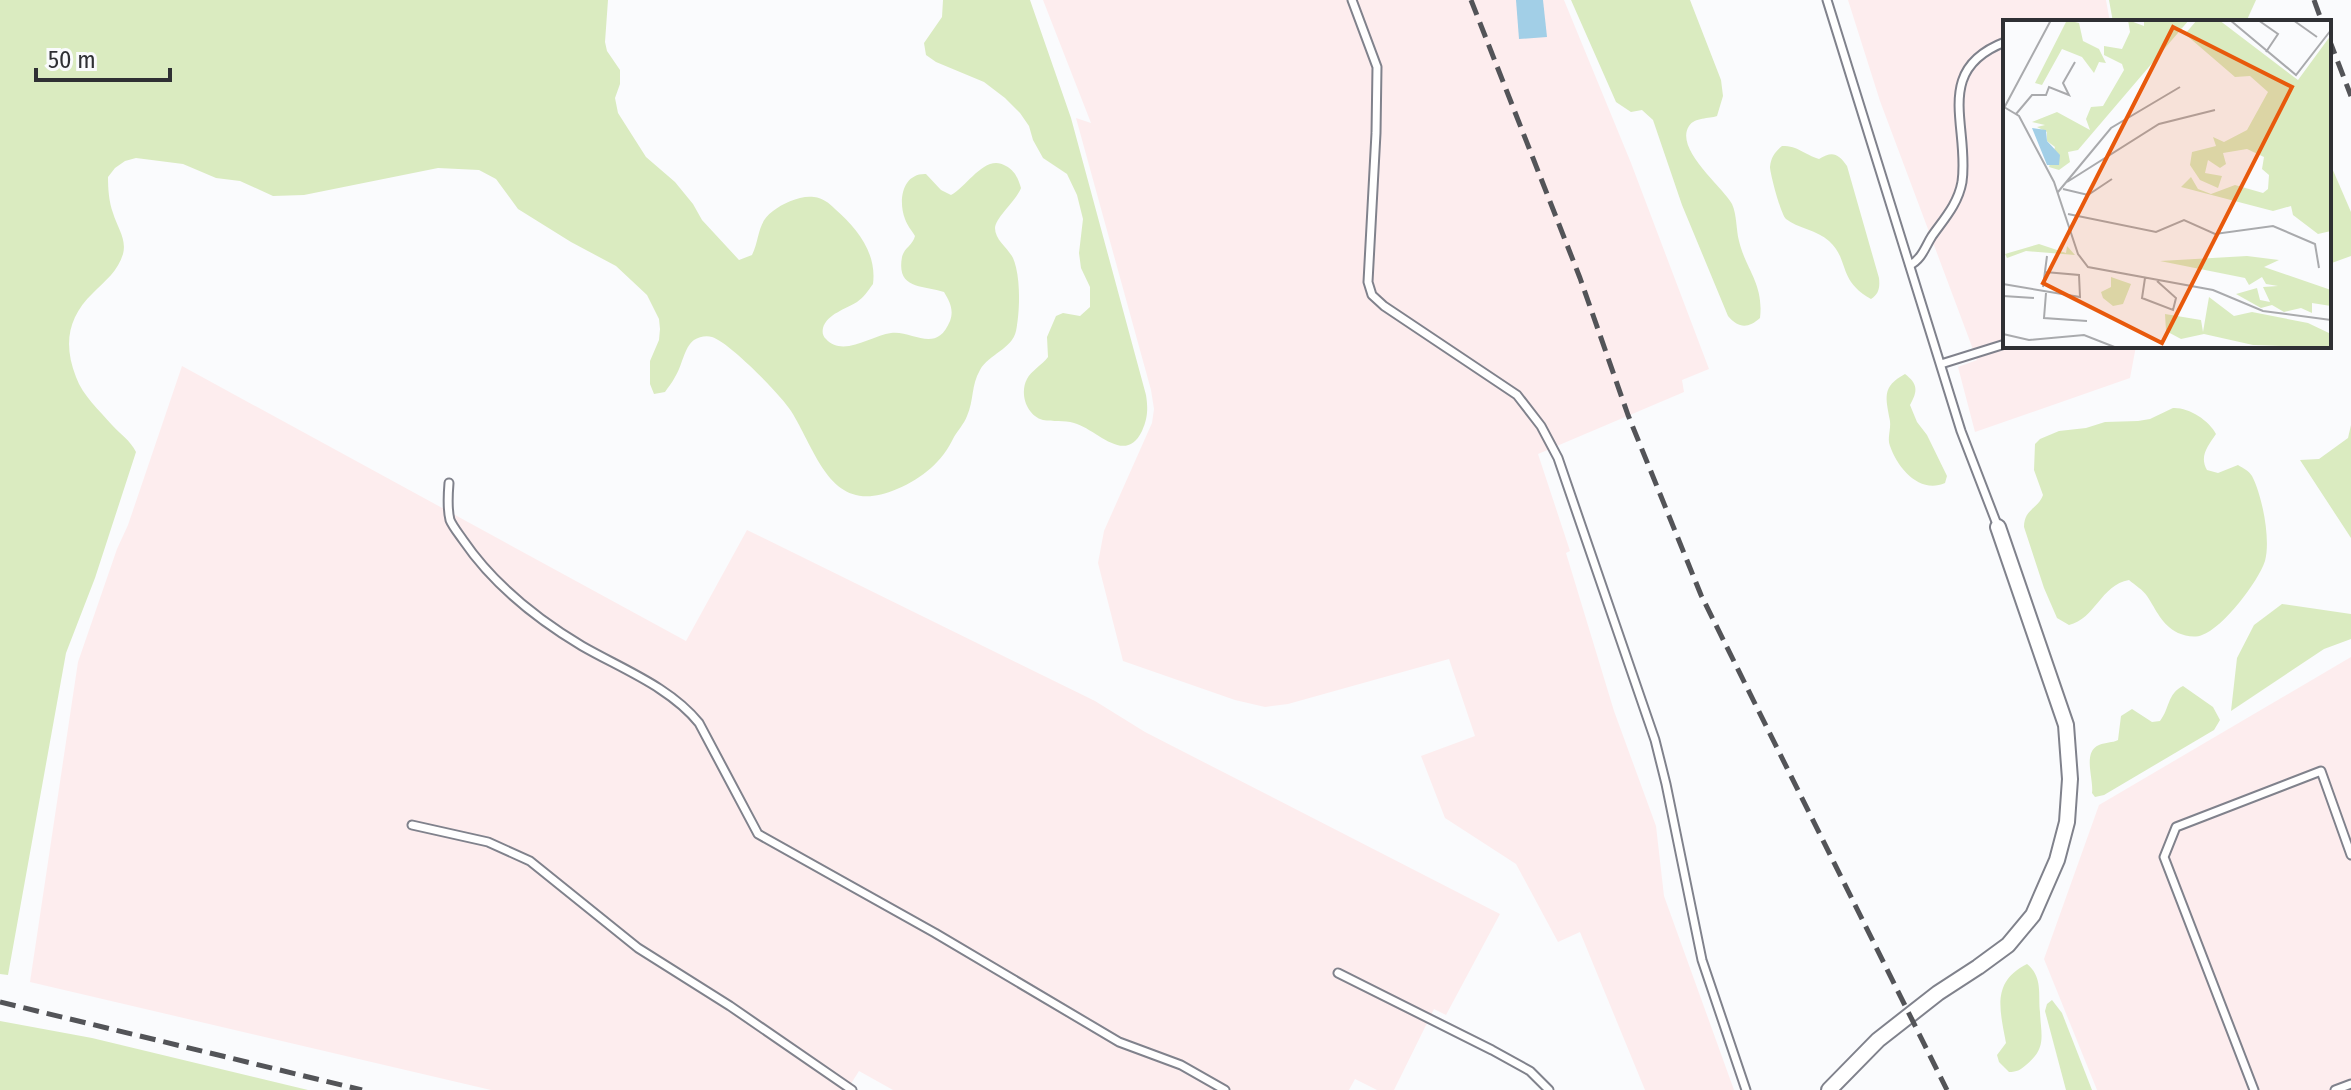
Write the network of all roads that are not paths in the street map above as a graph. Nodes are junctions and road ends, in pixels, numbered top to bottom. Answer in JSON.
{"nodes":[{"id":1,"x":1352,"y":0,"type":"edge"},
{"id":2,"x":1827,"y":0,"type":"edge"},
{"id":3,"x":2003,"y":43,"type":"edge"},
{"id":4,"x":1910,"y":265,"type":"junction"},
{"id":5,"x":2003,"y":345,"type":"edge"},
{"id":6,"x":1941,"y":364,"type":"junction"},
{"id":7,"x":449,"y":483,"type":"dead end"},
{"id":8,"x":1998,"y":527,"type":"joint"},
{"id":9,"x":412,"y":825,"type":"dead end"},
{"id":10,"x":2351,"y":855,"type":"edge"},
{"id":11,"x":1338,"y":973,"type":"dead end"},
{"id":12,"x":2351,"y":1084,"type":"edge"},
{"id":13,"x":852,"y":1090,"type":"edge"},
{"id":14,"x":1225,"y":1090,"type":"edge"},
{"id":15,"x":1549,"y":1090,"type":"edge"},
{"id":16,"x":1746,"y":1090,"type":"edge"},
{"id":17,"x":1829,"y":1090,"type":"edge"},
{"id":18,"x":2254,"y":1090,"type":"edge"},
{"id":19,"x":2335,"y":1090,"type":"edge"}],
"edges":[{"from":1,"to":16,"type":"lane"},
{"from":2,"to":4,"type":"lane"},
{"from":3,"to":4,"type":"lane"},
{"from":4,"to":6,"type":"lane"},
{"from":5,"to":6,"type":"lane"},
{"from":6,"to":8,"type":"lane"},
{"from":7,"to":14,"type":"lane"},
{"from":8,"to":17,"type":"street"},
{"from":9,"to":13,"type":"lane"},
{"from":10,"to":18,"type":"lane"},
{"from":11,"to":15,"type":"lane"},
{"from":12,"to":19,"type":"lane"}]}
